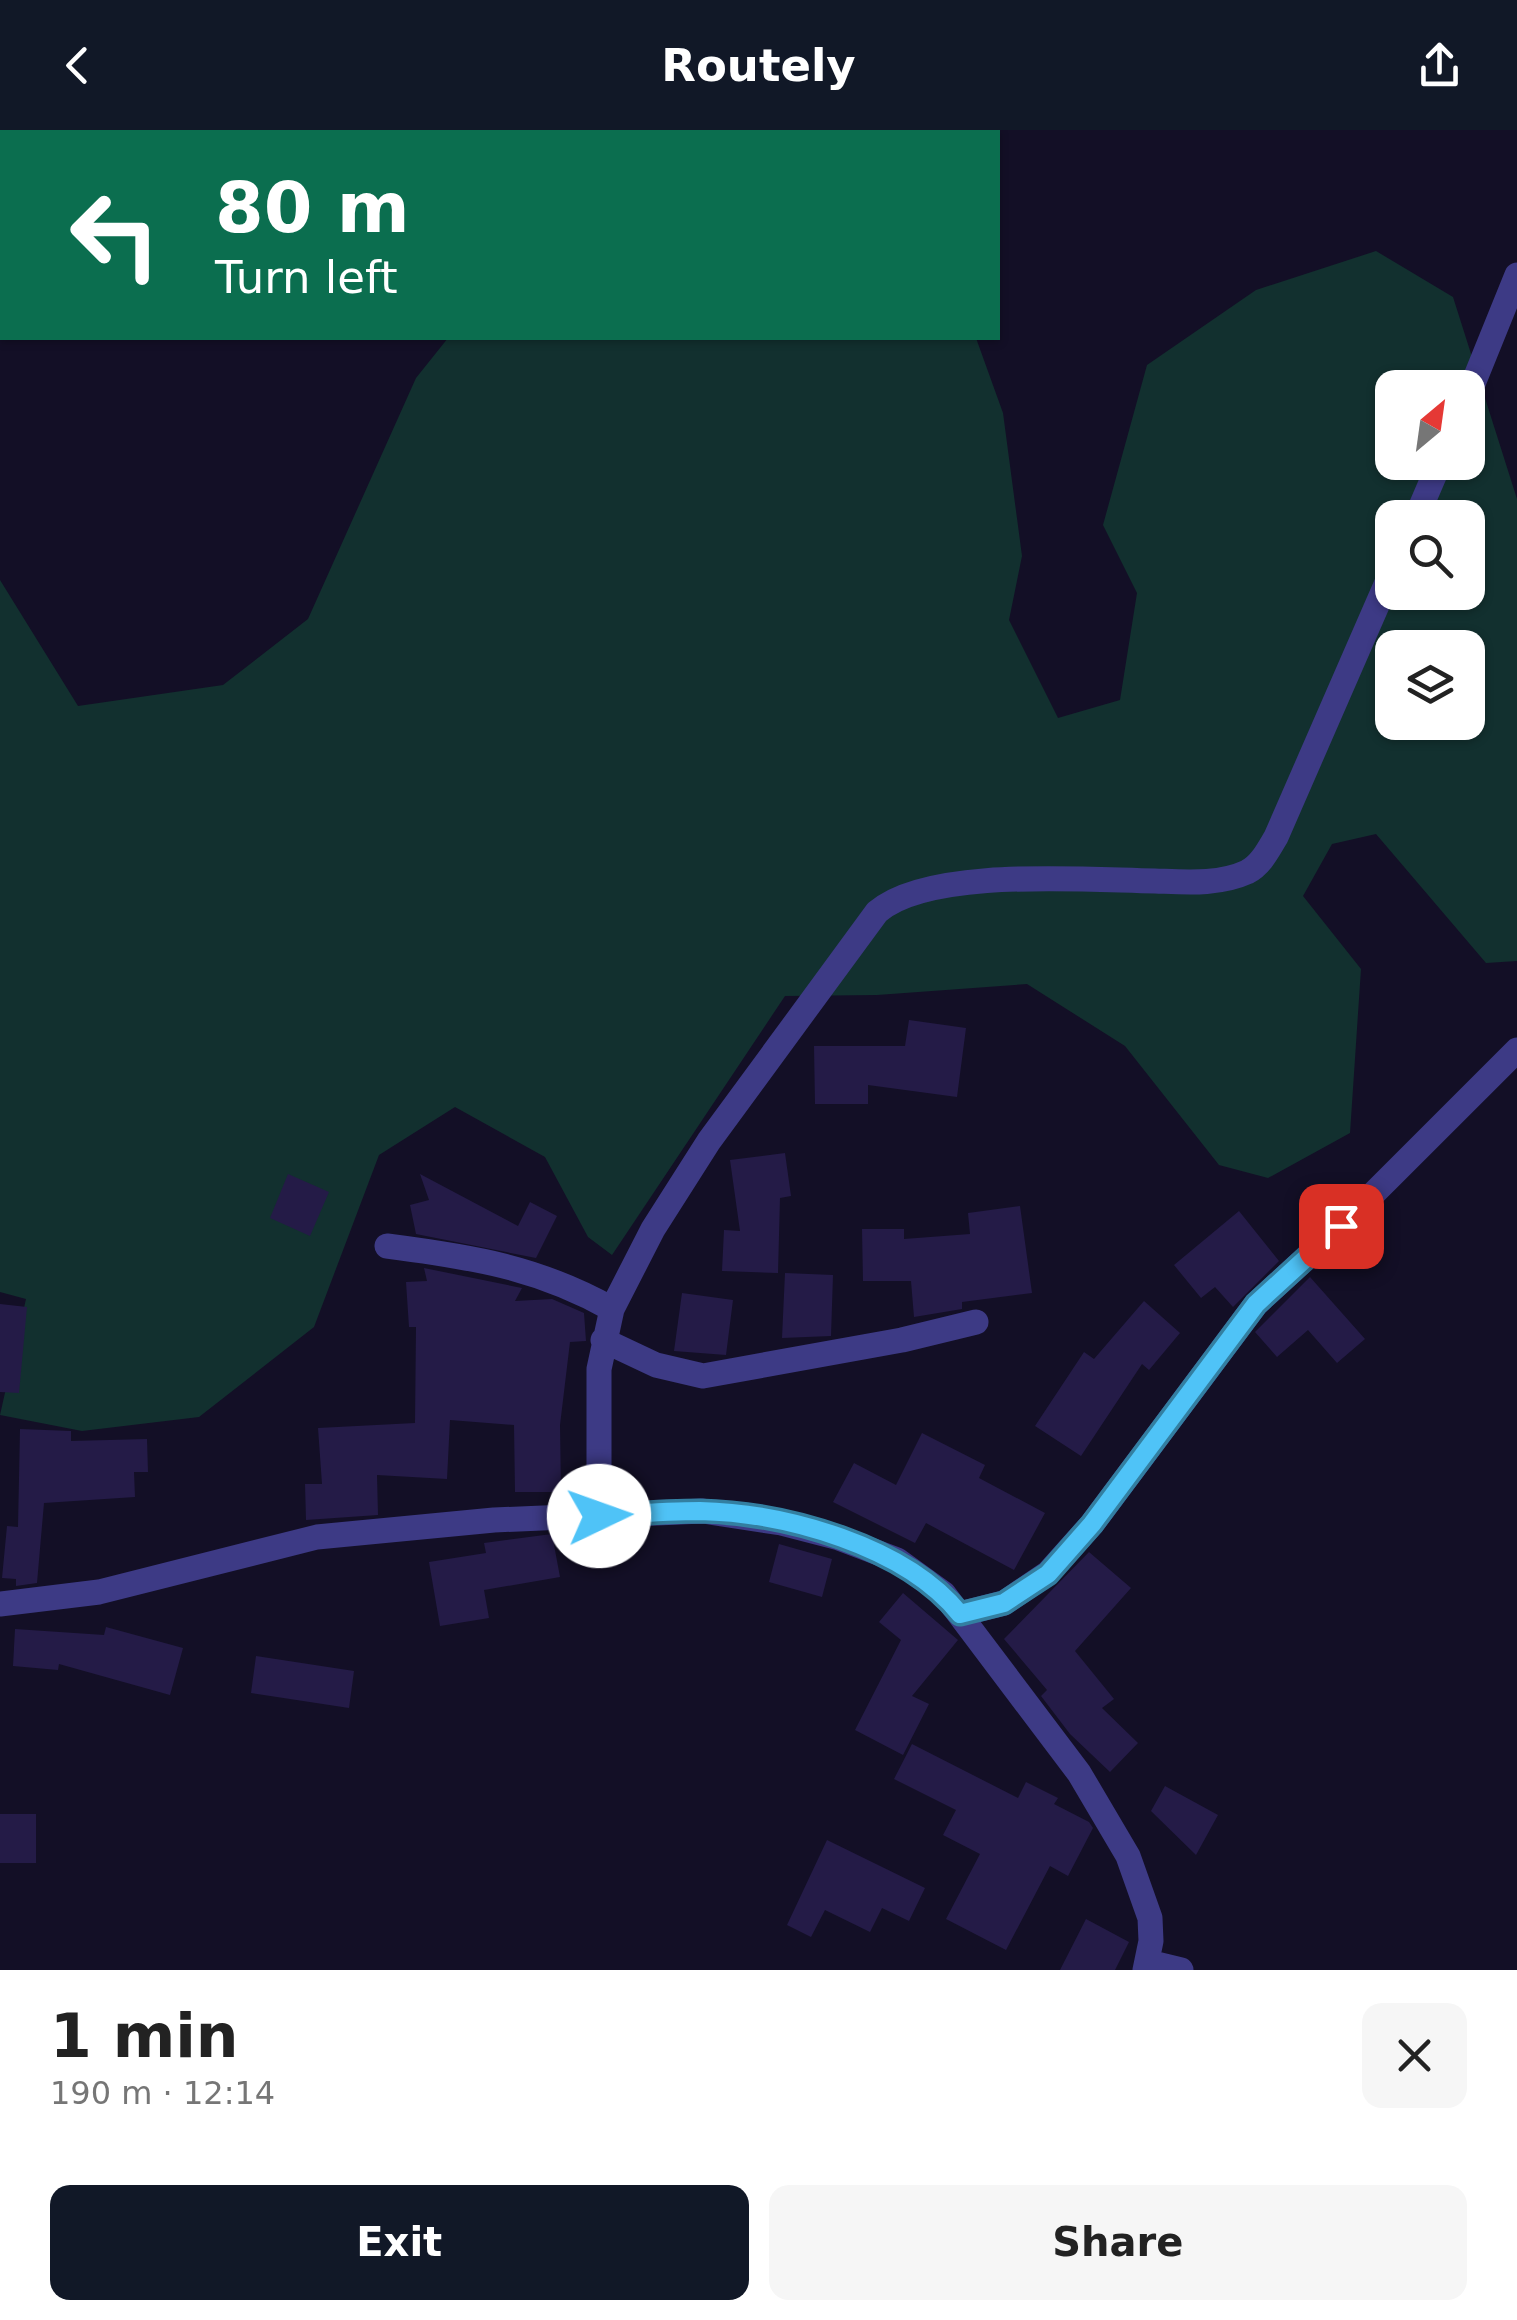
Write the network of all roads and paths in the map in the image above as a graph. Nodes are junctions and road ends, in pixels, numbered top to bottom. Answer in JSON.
{"nodes":[{"id":1,"x":1517,"y":275,"type":"edge"},
{"id":2,"x":1479,"y":370,"type":"edge"},
{"id":3,"x":1375,"y":610,"type":"edge"},
{"id":4,"x":1517,"y":1050,"type":"edge"},
{"id":5,"x":387,"y":1246,"type":"dead end"},
{"id":6,"x":612,"y":1310,"type":"junction"},
{"id":7,"x":976,"y":1322,"type":"dead end"},
{"id":8,"x":604,"y":1340,"type":"junction"},
{"id":9,"x":599,"y":1516,"type":"junction"},
{"id":10,"x":0,"y":1604,"type":"edge"},
{"id":11,"x":960,"y":1614,"type":"junction"},
{"id":12,"x":1146,"y":1966,"type":"edge"},
{"id":13,"x":1181,"y":1970,"type":"edge"}],
"edges":[{"from":1,"to":2,"type":"street"},
{"from":3,"to":6,"type":"street"},
{"from":4,"to":11,"type":"street"},
{"from":5,"to":6,"type":"street"},
{"from":6,"to":8,"type":"street"},
{"from":7,"to":8,"type":"street"},
{"from":8,"to":9,"type":"street"},
{"from":9,"to":10,"type":"street"},
{"from":9,"to":11,"type":"street"},
{"from":11,"to":12,"type":"street"},
{"from":12,"to":13,"type":"street"}]}
